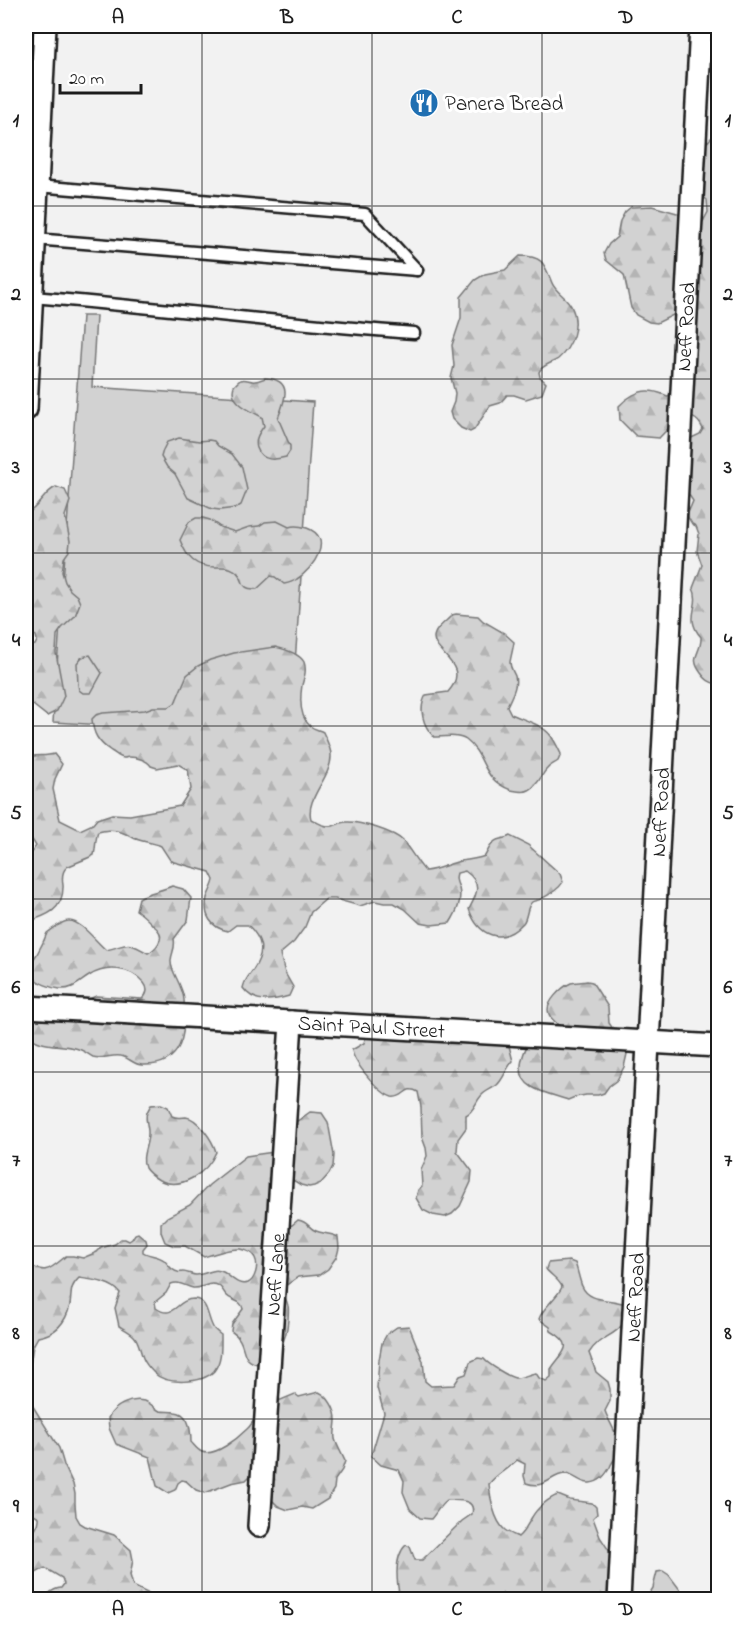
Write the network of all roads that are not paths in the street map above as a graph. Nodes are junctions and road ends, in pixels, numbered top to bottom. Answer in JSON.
{"nodes":[{"id":1,"x":45,"y":26,"type":"edge"},
{"id":2,"x":701,"y":26,"type":"edge"},
{"id":3,"x":37,"y":186,"type":"junction"},
{"id":4,"x":34,"y":239,"type":"junction"},
{"id":5,"x":31,"y":297,"type":"junction"},
{"id":6,"x":414,"y":333,"type":"dead end"},
{"id":7,"x":26,"y":409,"type":"edge"},
{"id":8,"x":26,"y":1007,"type":"edge"},
{"id":9,"x":291,"y":1022,"type":"junction"},
{"id":10,"x":648,"y":1042,"type":"junction"},
{"id":11,"x":718,"y":1046,"type":"edge"},
{"id":12,"x":259,"y":1526,"type":"dead end"},
{"id":13,"x":619,"y":1599,"type":"edge"}],
"edges":[{"from":1,"to":3,"type":"street"},
{"from":2,"to":10,"type":"street","name":"Neff Road"},
{"from":3,"to":4,"type":"street"},
{"from":3,"to":4,"type":"lane"},
{"from":4,"to":5,"type":"street"},
{"from":5,"to":6,"type":"lane"},
{"from":5,"to":7,"type":"street"},
{"from":8,"to":9,"type":"street","name":"Saint Paul Street"},
{"from":9,"to":10,"type":"street","name":"Saint Paul Street"},
{"from":9,"to":12,"type":"street","name":"Neff Lane"},
{"from":10,"to":11,"type":"street","name":"Saint Paul Street"},
{"from":10,"to":13,"type":"street","name":"Neff Road"}]}
